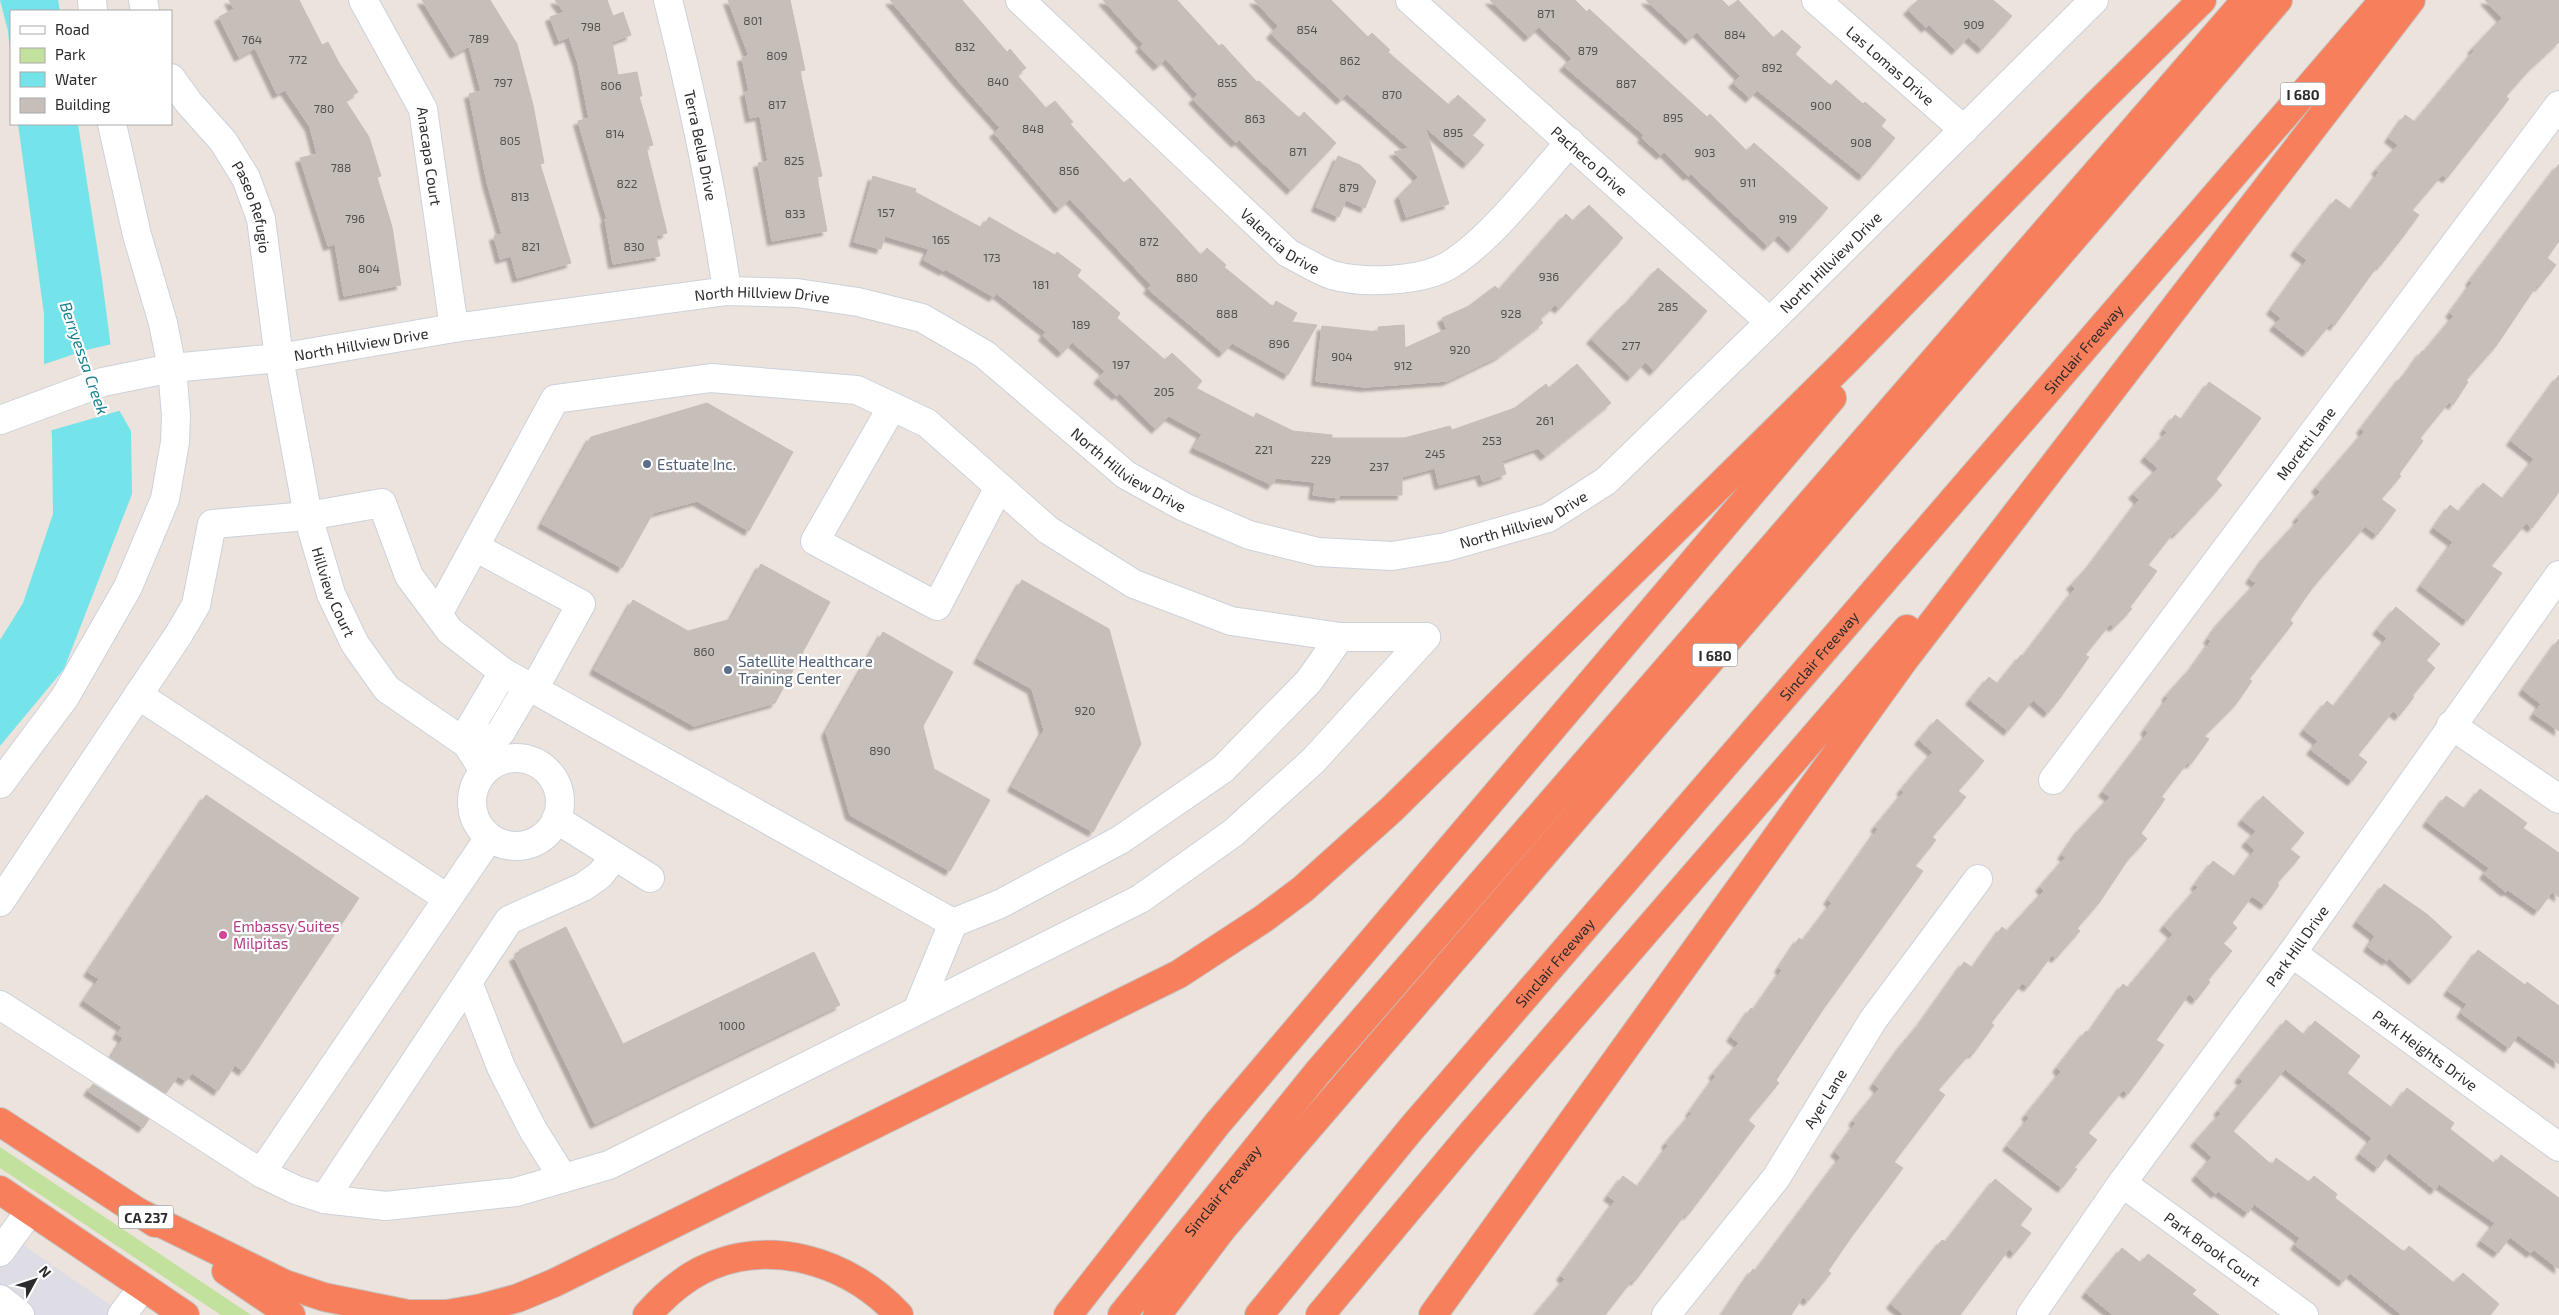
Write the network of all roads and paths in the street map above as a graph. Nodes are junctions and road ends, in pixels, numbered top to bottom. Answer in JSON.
{"nodes":[{"id":1,"x":363,"y":0,"type":"edge"},
{"id":2,"x":668,"y":0,"type":"edge"},
{"id":3,"x":1020,"y":0,"type":"edge"},
{"id":4,"x":1410,"y":0,"type":"edge"},
{"id":5,"x":1816,"y":0,"type":"edge"},
{"id":6,"x":2094,"y":0,"type":"edge"},
{"id":7,"x":2202,"y":0,"type":"edge"},
{"id":8,"x":2246,"y":0,"type":"edge"},
{"id":9,"x":2278,"y":0,"type":"edge"},
{"id":10,"x":2384,"y":0,"type":"edge"},
{"id":11,"x":2411,"y":0,"type":"edge"},
{"id":12,"x":172,"y":79,"type":"edge"},
{"id":13,"x":2559,"y":104,"type":"edge"},
{"id":14,"x":112,"y":125,"type":"edge"},
{"id":15,"x":1964,"y":130,"type":"junction"},
{"id":16,"x":1570,"y":142,"type":"junction"},
{"id":17,"x":1967,"y":239,"type":"junction"},
{"id":18,"x":727,"y":291,"type":"junction"},
{"id":19,"x":1770,"y":322,"type":"junction"},
{"id":20,"x":454,"y":328,"type":"junction"},
{"id":21,"x":279,"y":358,"type":"junction"},
{"id":22,"x":160,"y":370,"type":"junction"},
{"id":23,"x":2106,"y":399,"type":"junction"},
{"id":24,"x":892,"y":407,"type":"junction"},
{"id":25,"x":7,"y":417,"type":"edge"},
{"id":26,"x":999,"y":487,"type":"junction"},
{"id":27,"x":308,"y":516,"type":"junction"},
{"id":28,"x":474,"y":547,"type":"junction"},
{"id":29,"x":2559,"y":574,"type":"edge"},
{"id":30,"x":438,"y":614,"type":"junction"},
{"id":31,"x":1340,"y":638,"type":"junction"},
{"id":32,"x":503,"y":672,"type":"junction"},
{"id":33,"x":531,"y":688,"type":"junction"},
{"id":34,"x":138,"y":695,"type":"junction"},
{"id":35,"x":2451,"y":725,"type":"junction"},
{"id":36,"x":474,"y":756,"type":"junction"},
{"id":37,"x":2053,"y":780,"type":"dead end"},
{"id":38,"x":0,"y":784,"type":"edge"},
{"id":39,"x":2559,"y":799,"type":"edge"},
{"id":40,"x":556,"y":819,"type":"junction"},
{"id":41,"x":489,"y":838,"type":"junction"},
{"id":42,"x":614,"y":857,"type":"junction"},
{"id":43,"x":650,"y":878,"type":"dead end"},
{"id":44,"x":1978,"y":879,"type":"dead end"},
{"id":45,"x":447,"y":898,"type":"junction"},
{"id":46,"x":0,"y":902,"type":"edge"},
{"id":47,"x":953,"y":924,"type":"junction"},
{"id":48,"x":2292,"y":953,"type":"junction"},
{"id":49,"x":468,"y":982,"type":"junction"},
{"id":50,"x":0,"y":1005,"type":"edge"},
{"id":51,"x":918,"y":1008,"type":"junction"},
{"id":52,"x":0,"y":1122,"type":"edge"},
{"id":53,"x":2559,"y":1147,"type":"edge"},
{"id":54,"x":261,"y":1173,"type":"junction"},
{"id":55,"x":563,"y":1178,"type":"junction"},
{"id":56,"x":2122,"y":1183,"type":"junction"},
{"id":57,"x":0,"y":1190,"type":"edge"},
{"id":58,"x":324,"y":1199,"type":"junction"},
{"id":59,"x":30,"y":1211,"type":"junction"},
{"id":60,"x":140,"y":1213,"type":"junction"},
{"id":61,"x":0,"y":1252,"type":"edge"},
{"id":62,"x":143,"y":1287,"type":"junction"},
{"id":63,"x":0,"y":1299,"type":"edge"},
{"id":64,"x":20,"y":1315,"type":"edge"},
{"id":65,"x":122,"y":1315,"type":"edge"},
{"id":66,"x":170,"y":1315,"type":"edge"},
{"id":67,"x":185,"y":1315,"type":"edge"},
{"id":68,"x":291,"y":1315,"type":"edge"},
{"id":69,"x":647,"y":1315,"type":"edge"},
{"id":70,"x":899,"y":1315,"type":"edge"},
{"id":71,"x":1068,"y":1315,"type":"edge"},
{"id":72,"x":1122,"y":1315,"type":"edge"},
{"id":73,"x":1157,"y":1315,"type":"edge"},
{"id":74,"x":1259,"y":1315,"type":"edge"},
{"id":75,"x":1320,"y":1315,"type":"edge"},
{"id":76,"x":1433,"y":1315,"type":"edge"},
{"id":77,"x":1666,"y":1315,"type":"edge"},
{"id":78,"x":2031,"y":1315,"type":"edge"},
{"id":79,"x":2304,"y":1315,"type":"edge"}],
"edges":[{"from":1,"to":20,"type":"street","name":"Anacapa Court"},
{"from":2,"to":18,"type":"street","name":"Terra Bella Drive"},
{"from":3,"to":16,"type":"street","name":"Valencia Drive"},
{"from":4,"to":16,"type":"street","name":"Pacheco Drive"},
{"from":5,"to":15,"type":"street","name":"Las Lomas Drive"},
{"from":6,"to":15,"type":"street","name":"North Hillview Drive"},
{"from":7,"to":17,"type":"highway"},
{"from":8,"to":72,"type":"highway","name":"Sinclair Freeway","number":"I 680"},
{"from":9,"to":73,"type":"highway","number":"I 680"},
{"from":10,"to":74,"type":"highway","name":"Sinclair Freeway","number":"I 680"},
{"from":11,"to":23,"type":"highway"},
{"from":12,"to":21,"type":"street","name":"Paseo Refugio"},
{"from":13,"to":37,"type":"street","name":"Moretti Lane"},
{"from":14,"to":22,"type":"street"},
{"from":15,"to":19,"type":"street","name":"North Hillview Drive"},
{"from":16,"to":19,"type":"street","name":"Pacheco Drive"},
{"from":17,"to":60,"type":"highway"},
{"from":17,"to":71,"type":"highway"},
{"from":18,"to":19,"type":"street","name":"North Hillview Drive"},
{"from":18,"to":20,"type":"street","name":"North Hillview Drive"},
{"from":20,"to":21,"type":"street","name":"North Hillview Drive"},
{"from":21,"to":22,"type":"street","name":"North Hillview Drive"},
{"from":21,"to":27,"type":"street","name":"Hillview Court"},
{"from":22,"to":25,"type":"street","name":"North Hillview Drive"},
{"from":22,"to":38,"type":"street"},
{"from":23,"to":75,"type":"highway"},
{"from":23,"to":76,"type":"highway"},
{"from":24,"to":26,"type":"street"},
{"from":24,"to":26,"type":"street"},
{"from":24,"to":28,"type":"street"},
{"from":26,"to":31,"type":"street"},
{"from":27,"to":30,"type":"street"},
{"from":27,"to":34,"type":"street"},
{"from":27,"to":36,"type":"street","name":"Hillview Court"},
{"from":28,"to":30,"type":"street"},
{"from":28,"to":33,"type":"street"},
{"from":29,"to":35,"type":"street","name":"Park Hill Drive"},
{"from":30,"to":32,"type":"street"},
{"from":31,"to":47,"type":"street"},
{"from":31,"to":51,"type":"street"},
{"from":32,"to":33,"type":"street"},
{"from":32,"to":36,"type":"street"},
{"from":33,"to":36,"type":"street"},
{"from":33,"to":47,"type":"street"},
{"from":34,"to":45,"type":"street"},
{"from":34,"to":46,"type":"street"},
{"from":35,"to":39,"type":"street"},
{"from":35,"to":48,"type":"street","name":"Park Hill Drive"},
{"from":36,"to":40,"type":"street"},
{"from":36,"to":41,"type":"street"},
{"from":40,"to":41,"type":"street"},
{"from":40,"to":42,"type":"street"},
{"from":41,"to":45,"type":"street"},
{"from":42,"to":43,"type":"street"},
{"from":42,"to":49,"type":"street"},
{"from":44,"to":77,"type":"street","name":"Ayer Lane"},
{"from":45,"to":54,"type":"street"},
{"from":47,"to":51,"type":"street"},
{"from":48,"to":53,"type":"street","name":"Park Heights Drive"},
{"from":48,"to":56,"type":"street","name":"Park Hill Drive"},
{"from":49,"to":55,"type":"street"},
{"from":49,"to":58,"type":"street"},
{"from":50,"to":54,"type":"street"},
{"from":51,"to":55,"type":"street"},
{"from":52,"to":60,"type":"highway","number":"CA 237"},
{"from":54,"to":58,"type":"street"},
{"from":55,"to":58,"type":"street"},
{"from":56,"to":78,"type":"street","name":"Park Hill Drive"},
{"from":56,"to":79,"type":"street","name":"Park Brook Court"},
{"from":57,"to":59,"type":"highway"},
{"from":59,"to":61,"type":"street"},
{"from":59,"to":62,"type":"highway"},
{"from":60,"to":68,"type":"highway","number":"CA 237"},
{"from":62,"to":65,"type":"street"},
{"from":62,"to":66,"type":"highway"},
{"from":62,"to":67,"type":"highway"},
{"from":63,"to":64,"type":"street"},
{"from":69,"to":70,"type":"highway"}]}
